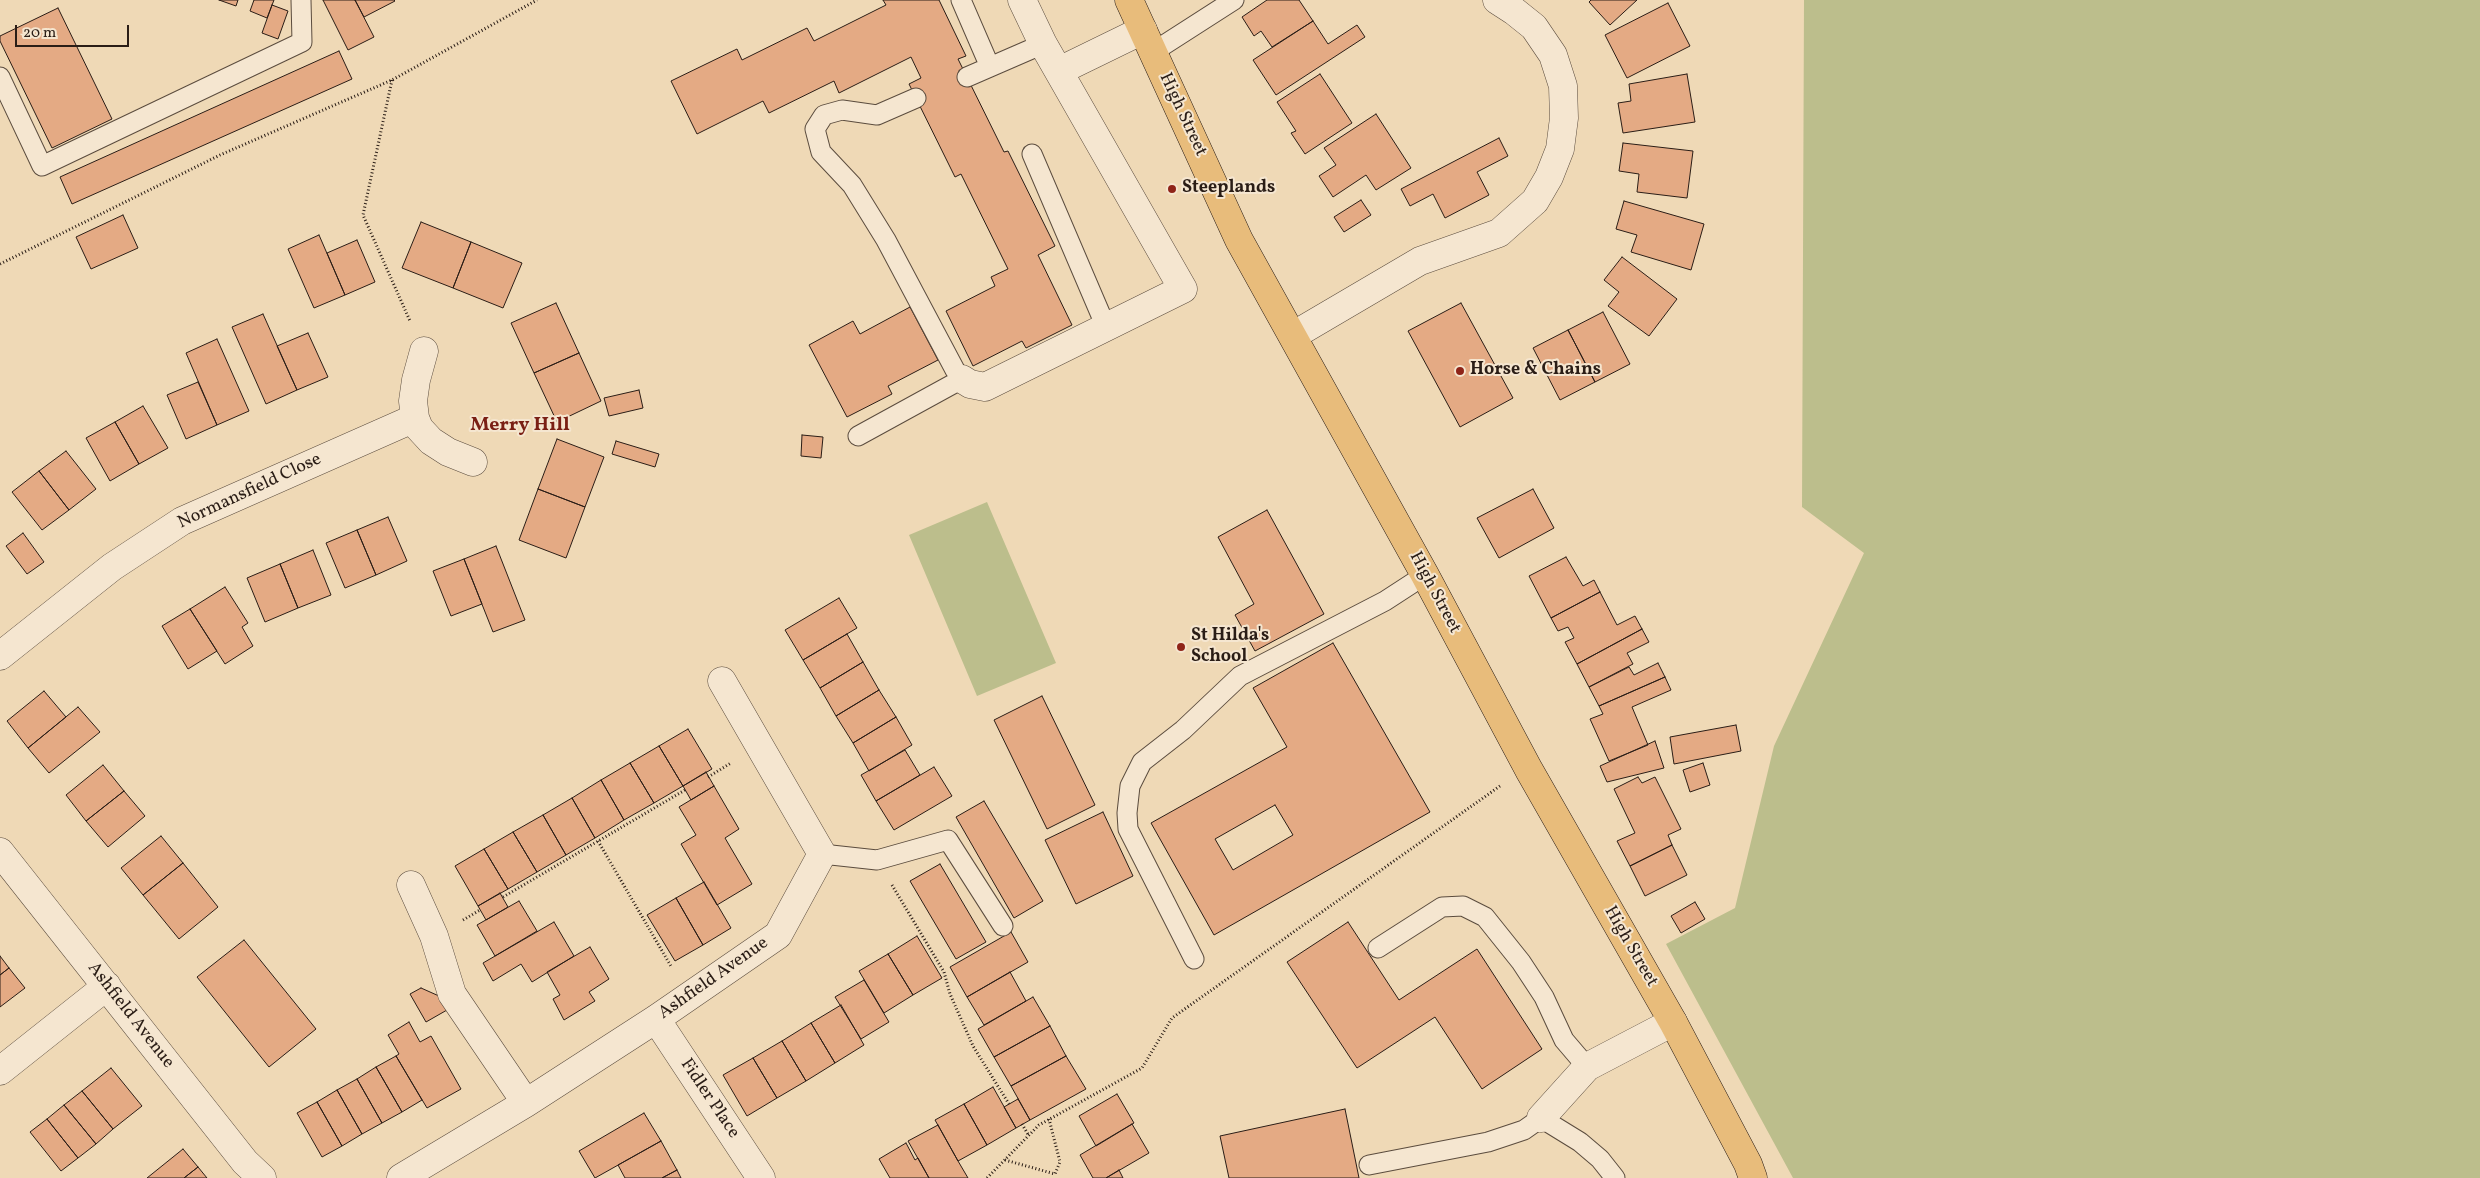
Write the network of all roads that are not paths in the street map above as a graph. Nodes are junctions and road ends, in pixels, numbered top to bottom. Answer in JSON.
{"nodes":[{"id":1,"x":301,"y":0,"type":"edge"},
{"id":2,"x":961,"y":0,"type":"edge"},
{"id":3,"x":1022,"y":0,"type":"edge"},
{"id":4,"x":1129,"y":0,"type":"edge"},
{"id":5,"x":1234,"y":0,"type":"edge"},
{"id":6,"x":1496,"y":0,"type":"edge"},
{"id":7,"x":1148,"y":41,"type":"junction"},
{"id":8,"x":1043,"y":44,"type":"junction"},
{"id":9,"x":990,"y":67,"type":"junction"},
{"id":10,"x":1059,"y":71,"type":"junction"},
{"id":11,"x":0,"y":77,"type":"edge"},
{"id":12,"x":967,"y":77,"type":"dead end"},
{"id":13,"x":916,"y":98,"type":"dead end"},
{"id":14,"x":1032,"y":154,"type":"dead end"},
{"id":15,"x":1106,"y":327,"type":"junction"},
{"id":16,"x":1294,"y":335,"type":"junction"},
{"id":17,"x":424,"y":351,"type":"road end"},
{"id":18,"x":962,"y":379,"type":"junction"},
{"id":19,"x":414,"y":418,"type":"junction"},
{"id":20,"x":858,"y":436,"type":"dead end"},
{"id":21,"x":473,"y":462,"type":"dead end"},
{"id":22,"x":1425,"y":575,"type":"junction"},
{"id":23,"x":0,"y":656,"type":"edge"},
{"id":24,"x":722,"y":681,"type":"dead end"},
{"id":25,"x":0,"y":852,"type":"edge"},
{"id":26,"x":822,"y":854,"type":"junction"},
{"id":27,"x":411,"y":885,"type":"dead end"},
{"id":28,"x":1002,"y":926,"type":"dead end"},
{"id":29,"x":1378,"y":948,"type":"dead end"},
{"id":30,"x":1194,"y":959,"type":"dead end"},
{"id":31,"x":107,"y":986,"type":"junction"},
{"id":32,"x":656,"y":1019,"type":"junction"},
{"id":33,"x":1673,"y":1022,"type":"junction"},
{"id":34,"x":1586,"y":1067,"type":"junction"},
{"id":35,"x":0,"y":1071,"type":"edge"},
{"id":36,"x":526,"y":1103,"type":"junction"},
{"id":37,"x":1541,"y":1118,"type":"junction"},
{"id":38,"x":1369,"y":1165,"type":"dead end"},
{"id":39,"x":262,"y":1178,"type":"edge"},
{"id":40,"x":401,"y":1178,"type":"edge"},
{"id":41,"x":761,"y":1178,"type":"edge"},
{"id":42,"x":1615,"y":1178,"type":"edge"},
{"id":43,"x":1753,"y":1178,"type":"edge"}],
"edges":[{"from":1,"to":11,"type":"lane"},
{"from":2,"to":9,"type":"lane"},
{"from":3,"to":8,"type":"street"},
{"from":4,"to":7,"type":"main road","name":"High Street"},
{"from":5,"to":7,"type":"lane"},
{"from":6,"to":16,"type":"street"},
{"from":7,"to":10,"type":"street"},
{"from":7,"to":16,"type":"main road","name":"High Street"},
{"from":8,"to":9,"type":"lane"},
{"from":8,"to":10,"type":"street"},
{"from":9,"to":12,"type":"lane"},
{"from":10,"to":15,"type":"street"},
{"from":13,"to":18,"type":"lane"},
{"from":14,"to":15,"type":"lane"},
{"from":15,"to":18,"type":"street"},
{"from":16,"to":22,"type":"main road","name":"High Street"},
{"from":17,"to":19,"type":"street"},
{"from":18,"to":20,"type":"lane"},
{"from":19,"to":21,"type":"street"},
{"from":19,"to":23,"type":"street","name":"Normansfield Close"},
{"from":22,"to":30,"type":"lane"},
{"from":22,"to":33,"type":"main road","name":"High Street"},
{"from":24,"to":26,"type":"street"},
{"from":25,"to":31,"type":"street","name":"Ashfield Avenue"},
{"from":26,"to":28,"type":"lane"},
{"from":26,"to":32,"type":"street","name":"Ashfield Avenue"},
{"from":27,"to":36,"type":"street"},
{"from":29,"to":34,"type":"lane"},
{"from":31,"to":35,"type":"street"},
{"from":31,"to":39,"type":"street","name":"Ashfield Avenue"},
{"from":32,"to":36,"type":"street","name":"Ashfield Avenue"},
{"from":32,"to":41,"type":"street","name":"Fidler Place"},
{"from":33,"to":34,"type":"street"},
{"from":33,"to":43,"type":"main road","name":"High Street"},
{"from":34,"to":37,"type":"street"},
{"from":36,"to":40,"type":"street","name":"Ashfield Avenue"},
{"from":37,"to":38,"type":"lane"},
{"from":37,"to":42,"type":"lane"}]}
